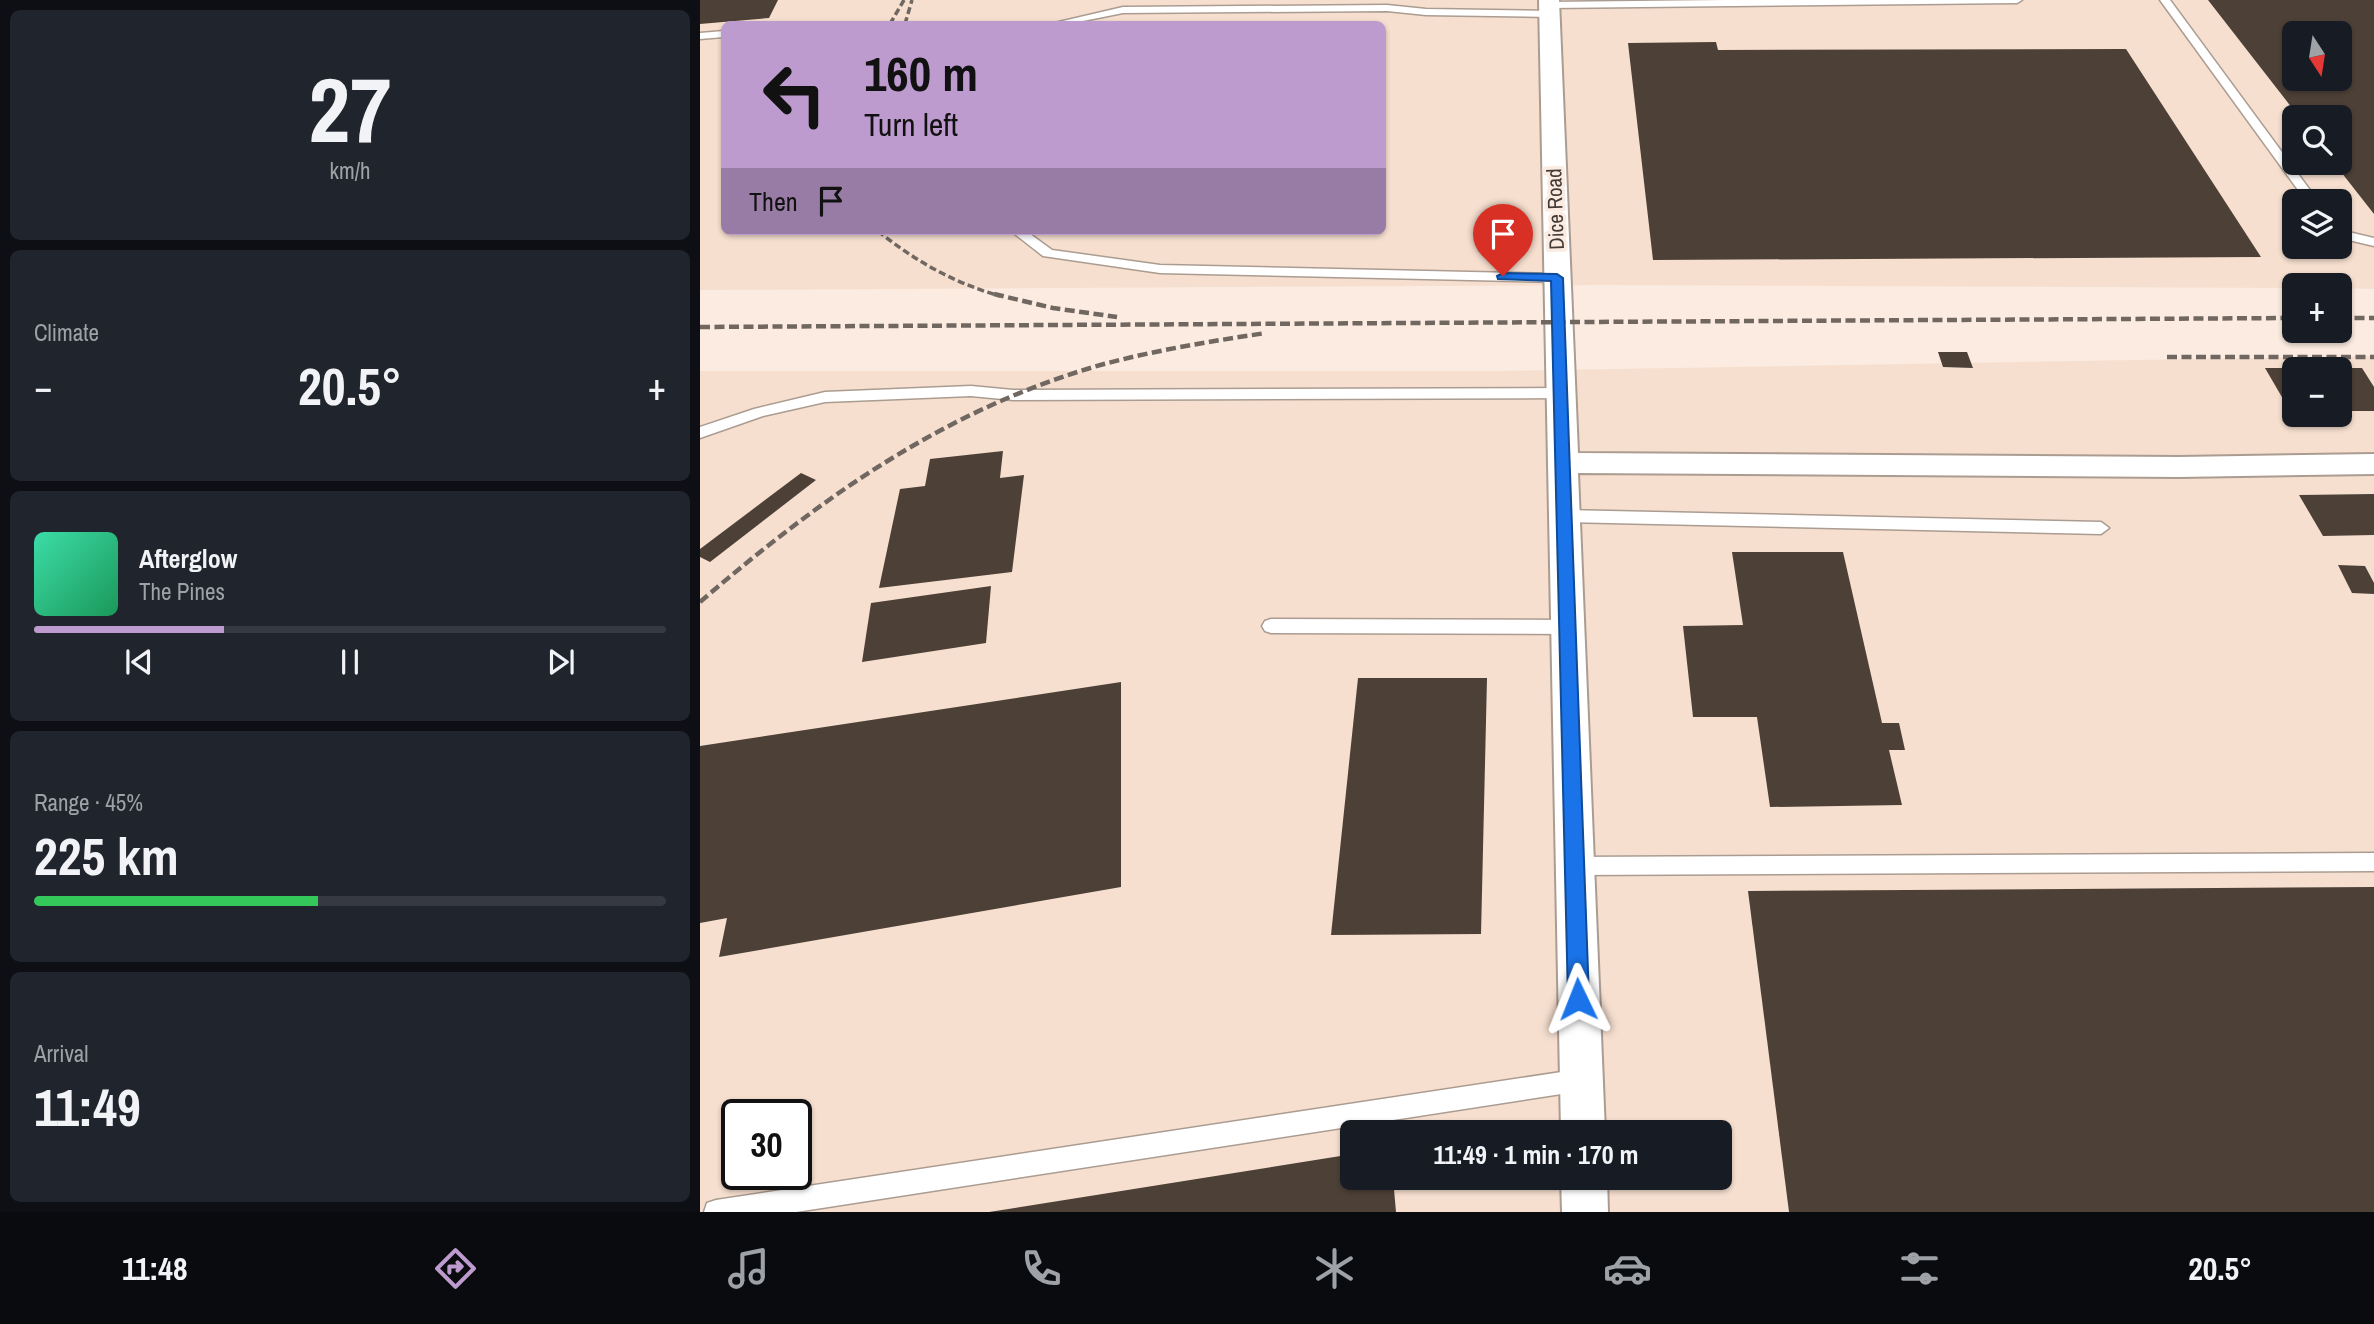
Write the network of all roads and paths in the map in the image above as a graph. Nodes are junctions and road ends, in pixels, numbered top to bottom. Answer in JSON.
{"nodes":[{"id":1,"x":2018,"y":0,"type":"edge"},
{"id":2,"x":2165,"y":0,"type":"edge"},
{"id":3,"x":1818,"y":1,"type":"edge"},
{"id":4,"x":1549,"y":6,"type":"edge"},
{"id":5,"x":1070,"y":21,"type":"edge"},
{"id":6,"x":721,"y":34,"type":"edge"},
{"id":7,"x":700,"y":36,"type":"edge"},
{"id":8,"x":2303,"y":189,"type":"edge"},
{"id":9,"x":1023,"y":235,"type":"edge"},
{"id":10,"x":2352,"y":237,"type":"edge"},
{"id":11,"x":2374,"y":242,"type":"edge"},
{"id":12,"x":1557,"y":278,"type":"junction"},
{"id":13,"x":1561,"y":393,"type":"junction"},
{"id":14,"x":700,"y":433,"type":"edge"},
{"id":15,"x":1562,"y":463,"type":"junction"},
{"id":16,"x":2374,"y":464,"type":"edge"},
{"id":17,"x":1564,"y":516,"type":"junction"},
{"id":18,"x":2101,"y":528,"type":"dead end"},
{"id":19,"x":1271,"y":626,"type":"dead end"},
{"id":20,"x":1567,"y":627,"type":"junction"},
{"id":21,"x":2374,"y":862,"type":"edge"},
{"id":22,"x":1574,"y":866,"type":"junction"},
{"id":23,"x":1581,"y":1080,"type":"junction"},
{"id":24,"x":1583,"y":1120,"type":"edge"},
{"id":25,"x":1584,"y":1190,"type":"edge"},
{"id":26,"x":716,"y":1212,"type":"edge"},
{"id":27,"x":1585,"y":1212,"type":"edge"}],
"edges":[{"from":1,"to":3,"type":"lane"},
{"from":2,"to":8,"type":"lane"},
{"from":3,"to":4,"type":"lane"},
{"from":4,"to":5,"type":"lane"},
{"from":4,"to":12,"type":"street","name":"Dice Road"},
{"from":6,"to":7,"type":"lane"},
{"from":9,"to":12,"type":"lane"},
{"from":10,"to":11,"type":"lane"},
{"from":12,"to":13,"type":"street","name":"Dice Road"},
{"from":13,"to":14,"type":"lane"},
{"from":13,"to":15,"type":"street","name":"Dice Road"},
{"from":15,"to":16,"type":"street"},
{"from":15,"to":17,"type":"street","name":"Dice Road"},
{"from":17,"to":18,"type":"lane"},
{"from":17,"to":20,"type":"street","name":"Dice Road"},
{"from":19,"to":20,"type":"lane"},
{"from":20,"to":22,"type":"street","name":"Dice Road"},
{"from":21,"to":22,"type":"lane"},
{"from":22,"to":23,"type":"street","name":"Dice Road"},
{"from":23,"to":24,"type":"street","name":"Dice Road"},
{"from":23,"to":26,"type":"lane"},
{"from":25,"to":27,"type":"street"}]}
